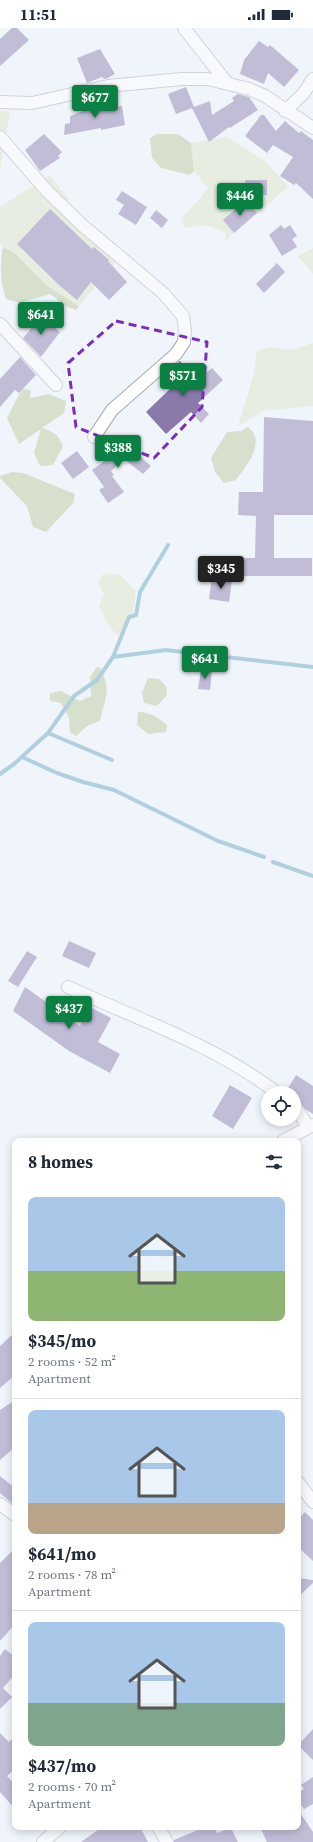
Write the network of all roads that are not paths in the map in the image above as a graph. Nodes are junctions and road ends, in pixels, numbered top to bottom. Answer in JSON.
{"nodes":[{"id":1,"x":184,"y":28,"type":"edge"},
{"id":2,"x":313,"y":79,"type":"edge"},
{"id":3,"x":227,"y":83,"type":"junction"},
{"id":4,"x":0,"y":102,"type":"edge"},
{"id":5,"x":285,"y":111,"type":"junction"},
{"id":6,"x":313,"y":128,"type":"edge"},
{"id":7,"x":0,"y":137,"type":"edge"},
{"id":8,"x":0,"y":324,"type":"edge"},
{"id":9,"x":56,"y":386,"type":"dead end"},
{"id":10,"x":94,"y":437,"type":"dead end"},
{"id":11,"x":68,"y":988,"type":"dead end"},
{"id":12,"x":268,"y":1086,"type":"edge"},
{"id":13,"x":301,"y":1114,"type":"edge"},
{"id":14,"x":311,"y":1125,"type":"edge"},
{"id":15,"x":288,"y":1138,"type":"edge"},
{"id":16,"x":301,"y":1486,"type":"edge"},
{"id":17,"x":313,"y":1502,"type":"edge"},
{"id":18,"x":0,"y":1504,"type":"edge"},
{"id":19,"x":12,"y":1513,"type":"edge"},
{"id":20,"x":57,"y":1830,"type":"edge"},
{"id":21,"x":160,"y":1830,"type":"edge"},
{"id":22,"x":43,"y":1842,"type":"edge"},
{"id":23,"x":167,"y":1842,"type":"edge"}],
"edges":[{"from":1,"to":3,"type":"street"},
{"from":2,"to":5,"type":"street"},
{"from":3,"to":4,"type":"street"},
{"from":3,"to":5,"type":"street"},
{"from":5,"to":6,"type":"street"},
{"from":7,"to":10,"type":"street"},
{"from":8,"to":9,"type":"street"},
{"from":11,"to":12,"type":"street"},
{"from":13,"to":14,"type":"street"},
{"from":14,"to":15,"type":"street"},
{"from":16,"to":17,"type":"street"},
{"from":18,"to":19,"type":"street"},
{"from":20,"to":22,"type":"street"},
{"from":21,"to":23,"type":"street"}]}
